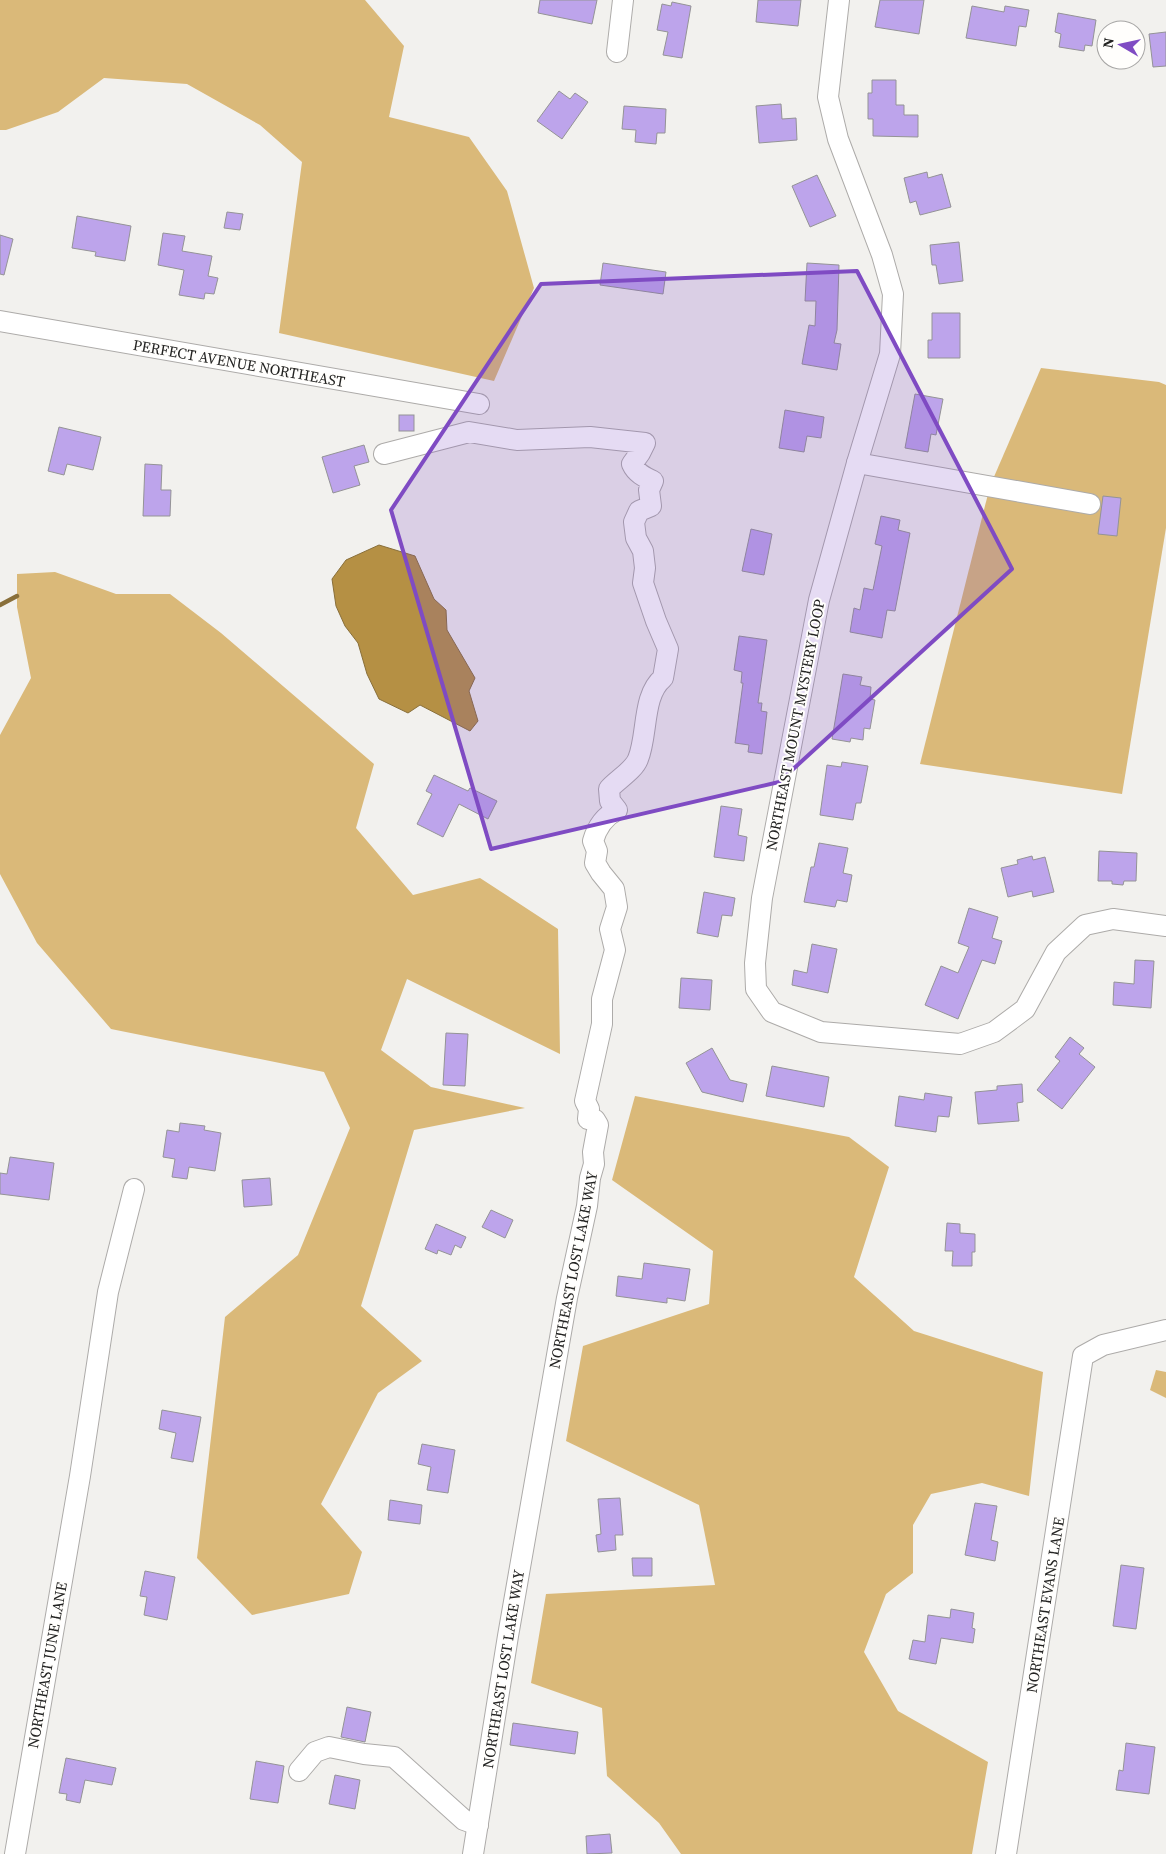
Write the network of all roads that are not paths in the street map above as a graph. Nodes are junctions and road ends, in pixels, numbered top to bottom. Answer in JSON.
{"nodes":[{"id":1,"x":623,"y":0,"type":"edge"},
{"id":2,"x":839,"y":0,"type":"edge"},
{"id":3,"x":617,"y":52,"type":"dead end"},
{"id":4,"x":0,"y":321,"type":"edge"},
{"id":5,"x":478,"y":404,"type":"dead end"},
{"id":6,"x":384,"y":454,"type":"dead end"},
{"id":7,"x":857,"y":463,"type":"junction"},
{"id":8,"x":1090,"y":504,"type":"dead end"},
{"id":9,"x":1166,"y":926,"type":"edge"},
{"id":10,"x":134,"y":1189,"type":"dead end"},
{"id":11,"x":1166,"y":1330,"type":"edge"},
{"id":12,"x":299,"y":1770,"type":"dead end"},
{"id":13,"x":478,"y":1826,"type":"junction"},
{"id":14,"x":15,"y":1854,"type":"edge"},
{"id":15,"x":473,"y":1854,"type":"edge"},
{"id":16,"x":1006,"y":1854,"type":"edge"}],
"edges":[{"from":1,"to":3,"type":"street"},
{"from":2,"to":7,"type":"street","name":"NORTHEAST MOUNT MYSTERY LOOP"},
{"from":4,"to":5,"type":"street","name":"PERFECT AVENUE NORTHEAST"},
{"from":6,"to":13,"type":"street","name":"NORTHEAST LOST LAKE WAY"},
{"from":7,"to":8,"type":"street"},
{"from":7,"to":9,"type":"street","name":"NORTHEAST MOUNT MYSTERY LOOP"},
{"from":10,"to":14,"type":"street","name":"NORTHEAST JUNE LANE"},
{"from":11,"to":16,"type":"street","name":"NORTHEAST EVANS LANE"},
{"from":12,"to":13,"type":"street"},
{"from":13,"to":15,"type":"street","name":"NORTHEAST LOST LAKE WAY"}]}
